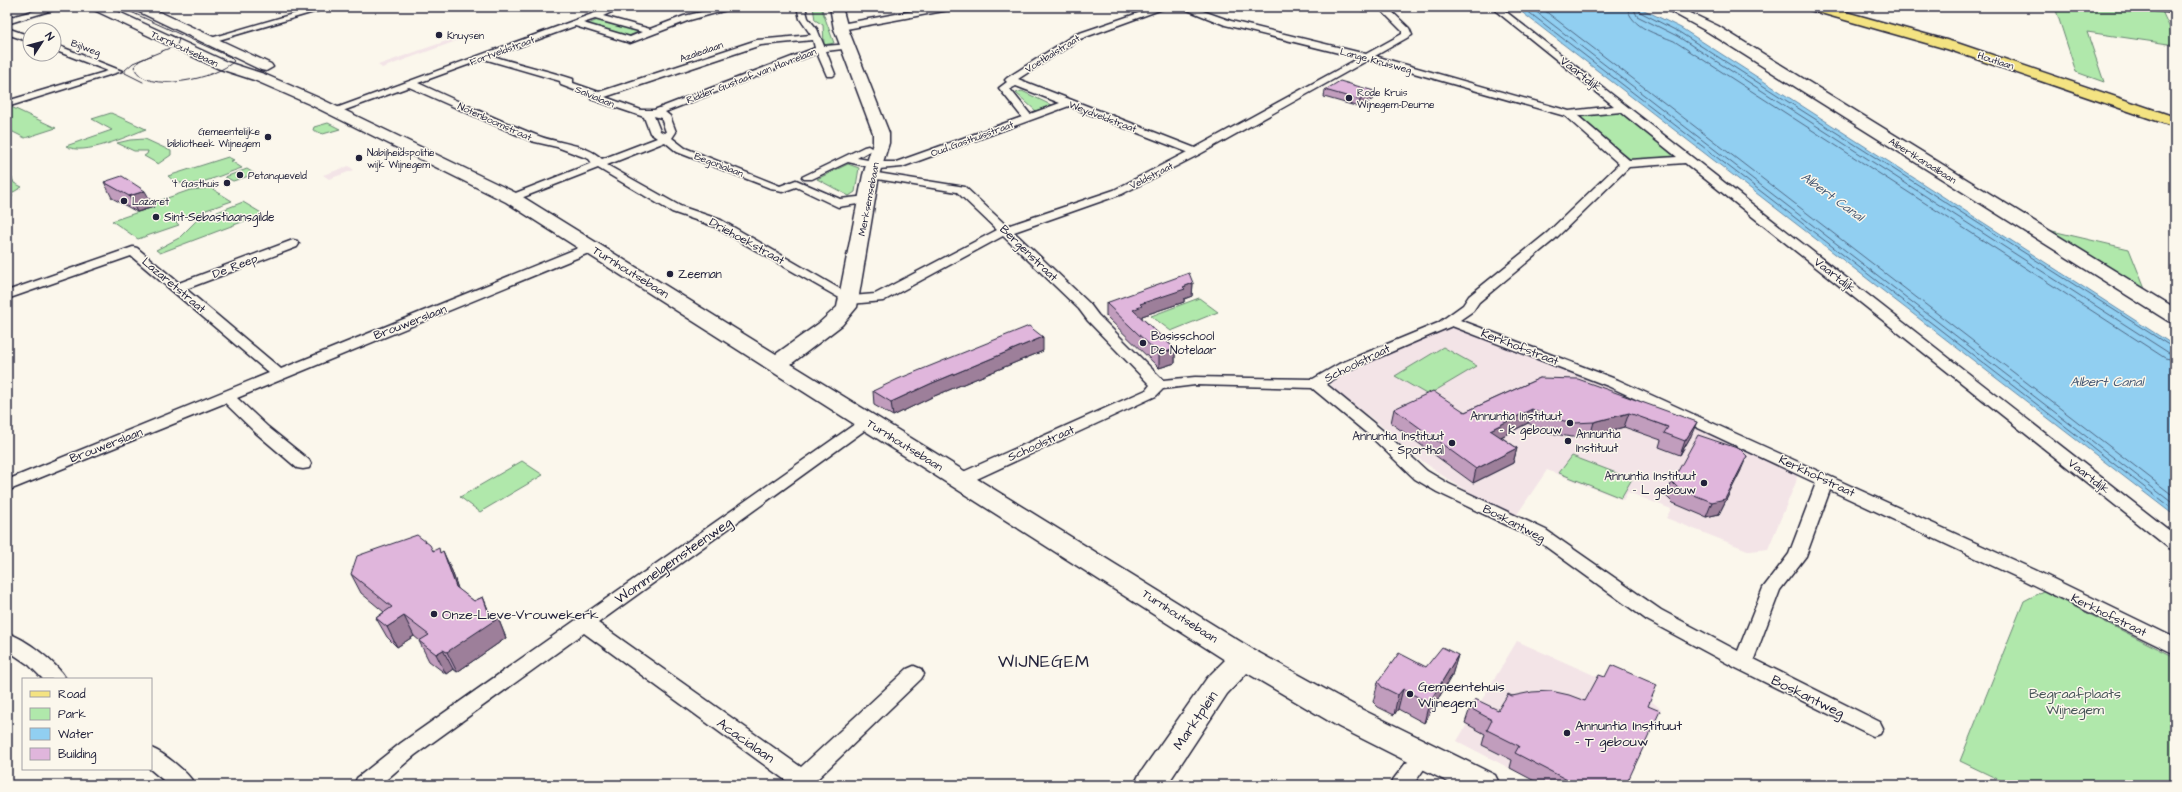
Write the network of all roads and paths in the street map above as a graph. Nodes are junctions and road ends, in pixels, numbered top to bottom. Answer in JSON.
{"nodes":[{"id":1,"x":58,"y":7,"type":"edge"},
{"id":2,"x":98,"y":7,"type":"edge"},
{"id":3,"x":104,"y":7,"type":"edge"},
{"id":4,"x":139,"y":7,"type":"edge"},
{"id":5,"x":327,"y":7,"type":"edge"},
{"id":6,"x":620,"y":7,"type":"edge"},
{"id":7,"x":734,"y":7,"type":"edge"},
{"id":8,"x":802,"y":7,"type":"edge"},
{"id":9,"x":836,"y":7,"type":"edge"},
{"id":10,"x":949,"y":7,"type":"edge"},
{"id":11,"x":1164,"y":7,"type":"edge"},
{"id":12,"x":1184,"y":7,"type":"edge"},
{"id":13,"x":1362,"y":7,"type":"edge"},
{"id":14,"x":1495,"y":7,"type":"edge"},
{"id":15,"x":1668,"y":7,"type":"edge"},
{"id":16,"x":1814,"y":7,"type":"edge"},
{"id":17,"x":1835,"y":7,"type":"edge"},
{"id":18,"x":2149,"y":7,"type":"edge"},
{"id":19,"x":1382,"y":8,"type":"edge"},
{"id":20,"x":2175,"y":10,"type":"edge"},
{"id":21,"x":595,"y":16,"type":"junction"},
{"id":22,"x":7,"y":21,"type":"edge"},
{"id":23,"x":574,"y":24,"type":"junction"},
{"id":24,"x":840,"y":27,"type":"junction"},
{"id":25,"x":7,"y":30,"type":"edge"},
{"id":26,"x":651,"y":32,"type":"junction"},
{"id":27,"x":22,"y":36,"type":"edge"},
{"id":28,"x":816,"y":37,"type":"junction"},
{"id":29,"x":209,"y":40,"type":"junction"},
{"id":30,"x":848,"y":46,"type":"junction"},
{"id":31,"x":820,"y":49,"type":"junction"},
{"id":32,"x":62,"y":51,"type":"edge"},
{"id":33,"x":484,"y":56,"type":"junction"},
{"id":34,"x":1367,"y":57,"type":"junction"},
{"id":35,"x":110,"y":68,"type":"junction"},
{"id":36,"x":830,"y":74,"type":"dead end"},
{"id":37,"x":291,"y":78,"type":"junction"},
{"id":38,"x":1013,"y":81,"type":"junction"},
{"id":39,"x":274,"y":84,"type":"junction"},
{"id":40,"x":411,"y":84,"type":"junction"},
{"id":41,"x":595,"y":97,"type":"junction"},
{"id":42,"x":7,"y":99,"type":"edge"},
{"id":43,"x":1069,"y":103,"type":"junction"},
{"id":44,"x":7,"y":104,"type":"edge"},
{"id":45,"x":1625,"y":108,"type":"junction"},
{"id":46,"x":329,"y":109,"type":"junction"},
{"id":47,"x":653,"y":114,"type":"junction"},
{"id":48,"x":1569,"y":114,"type":"junction"},
{"id":49,"x":2175,"y":114,"type":"edge"},
{"id":50,"x":1028,"y":118,"type":"junction"},
{"id":51,"x":2175,"y":122,"type":"edge"},
{"id":52,"x":666,"y":138,"type":"junction"},
{"id":53,"x":868,"y":149,"type":"dead end"},
{"id":54,"x":1196,"y":152,"type":"junction"},
{"id":55,"x":847,"y":158,"type":"junction"},
{"id":56,"x":1688,"y":159,"type":"junction"},
{"id":57,"x":600,"y":164,"type":"junction"},
{"id":58,"x":1626,"y":164,"type":"junction"},
{"id":59,"x":873,"y":170,"type":"junction"},
{"id":60,"x":808,"y":177,"type":"dead end"},
{"id":61,"x":512,"y":198,"type":"junction"},
{"id":62,"x":867,"y":200,"type":"junction"},
{"id":63,"x":1005,"y":230,"type":"junction"},
{"id":64,"x":293,"y":244,"type":"dead end"},
{"id":65,"x":592,"y":247,"type":"junction"},
{"id":66,"x":178,"y":288,"type":"junction"},
{"id":67,"x":7,"y":295,"type":"edge"},
{"id":68,"x":850,"y":300,"type":"junction"},
{"id":69,"x":2175,"y":317,"type":"edge"},
{"id":70,"x":1451,"y":321,"type":"junction"},
{"id":71,"x":777,"y":364,"type":"junction"},
{"id":72,"x":280,"y":375,"type":"junction"},
{"id":73,"x":1316,"y":384,"type":"junction"},
{"id":74,"x":1158,"y":385,"type":"junction"},
{"id":75,"x":228,"y":397,"type":"junction"},
{"id":76,"x":867,"y":422,"type":"junction"},
{"id":77,"x":303,"y":464,"type":"dead end"},
{"id":78,"x":960,"y":480,"type":"junction"},
{"id":79,"x":1826,"y":480,"type":"junction"},
{"id":80,"x":7,"y":486,"type":"edge"},
{"id":81,"x":2175,"y":544,"type":"edge"},
{"id":82,"x":584,"y":623,"type":"junction"},
{"id":83,"x":7,"y":640,"type":"edge"},
{"id":84,"x":2175,"y":647,"type":"edge"},
{"id":85,"x":1244,"y":658,"type":"junction"},
{"id":86,"x":1743,"y":663,"type":"junction"},
{"id":87,"x":914,"y":674,"type":"dead end"},
{"id":88,"x":55,"y":678,"type":"edge"},
{"id":89,"x":1873,"y":728,"type":"dead end"},
{"id":90,"x":152,"y":758,"type":"edge"},
{"id":91,"x":184,"y":785,"type":"edge"},
{"id":92,"x":365,"y":785,"type":"edge"},
{"id":93,"x":1150,"y":785,"type":"edge"},
{"id":94,"x":1484,"y":785,"type":"edge"}],
"edges":[{"from":1,"to":22,"type":"street"},
{"from":2,"to":3,"type":"street","name":"Turnhoutsebaan"},
{"from":2,"to":39,"type":"main road","name":"Turnhoutsebaan"},
{"from":4,"to":29,"type":"main road","name":"Turnhoutsebaan"},
{"from":5,"to":29,"type":"street"},
{"from":6,"to":21,"type":"street","name":"Fortveldstraat"},
{"from":7,"to":26,"type":"street"},
{"from":8,"to":28,"type":"street"},
{"from":9,"to":24,"type":"main road","name":"Merksemsebaan"},
{"from":10,"to":24,"type":"street"},
{"from":11,"to":38,"type":"street","name":"Voetbalstraat"},
{"from":12,"to":34,"type":"street","name":"Lange Kruisweg"},
{"from":13,"to":19,"type":"street","name":"Veldstraat"},
{"from":14,"to":45,"type":"street","name":"Vaartdijk"},
{"from":15,"to":69,"type":"main road","name":"Albertkanaalbaan"},
{"from":16,"to":51,"type":"main road","name":"Houtlaan"},
{"from":17,"to":49,"type":"main road","name":"Houtlaan"},
{"from":18,"to":20,"type":"street"},
{"from":19,"to":34,"type":"street","name":"Veldstraat"},
{"from":21,"to":23,"type":"street","name":"Fortveldstraat"},
{"from":21,"to":26,"type":"street"},
{"from":23,"to":26,"type":"street"},
{"from":23,"to":33,"type":"street","name":"Fortveldstraat"},
{"from":24,"to":30,"type":"main road","name":"Merksemsebaan"},
{"from":25,"to":27,"type":"street"},
{"from":28,"to":31,"type":"street"},
{"from":28,"to":41,"type":"street","name":"Azalealaan"},
{"from":29,"to":37,"type":"main road","name":"Turnhoutsebaan"},
{"from":30,"to":31,"type":"street","name":"Ridder Gustaaf van Havrelaan"},
{"from":30,"to":59,"type":"main road","name":"Merksemsebaan"},
{"from":31,"to":36,"type":"street"},
{"from":31,"to":47,"type":"street","name":"Ridder Gustaaf van Havrelaan"},
{"from":32,"to":35,"type":"street","name":"Bijlweg"},
{"from":33,"to":40,"type":"street","name":"Fortveldstraat"},
{"from":33,"to":41,"type":"street","name":"Salvialaan"},
{"from":34,"to":48,"type":"street","name":"Lange Kruisweg"},
{"from":34,"to":54,"type":"street","name":"Veldstraat"},
{"from":35,"to":42,"type":"street"},
{"from":35,"to":44,"type":"street"},
{"from":37,"to":39,"type":"main road"},
{"from":37,"to":46,"type":"main road","name":"Turnhoutsebaan"},
{"from":38,"to":43,"type":"street","name":"Weydveldstraat"},
{"from":38,"to":50,"type":"street","name":"Voetbalstraat"},
{"from":39,"to":46,"type":"main road","name":"Turnhoutsebaan"},
{"from":40,"to":46,"type":"street","name":"Fortveldstraat"},
{"from":40,"to":57,"type":"street","name":"Notenboomstraat"},
{"from":41,"to":47,"type":"street","name":"Salvialaan"},
{"from":43,"to":50,"type":"street","name":"Oud Gasthuisstraat"},
{"from":43,"to":54,"type":"street","name":"Weydveldstraat"},
{"from":45,"to":48,"type":"street","name":"Lange Kruisweg"},
{"from":45,"to":56,"type":"street","name":"Vaartdijk"},
{"from":46,"to":61,"type":"main road","name":"Turnhoutsebaan"},
{"from":47,"to":52,"type":"street"},
{"from":47,"to":52,"type":"street"},
{"from":48,"to":58,"type":"street","name":"Lange Kruisweg"},
{"from":50,"to":59,"type":"street","name":"Oud Gasthuisstraat"},
{"from":52,"to":57,"type":"street"},
{"from":52,"to":62,"type":"street","name":"Begonialaan"},
{"from":53,"to":55,"type":"street"},
{"from":54,"to":63,"type":"street","name":"Veldstraat"},
{"from":55,"to":59,"type":"street"},
{"from":55,"to":60,"type":"street"},
{"from":56,"to":58,"type":"street"},
{"from":56,"to":81,"type":"street","name":"Vaartdijk"},
{"from":57,"to":61,"type":"street"},
{"from":57,"to":68,"type":"street","name":"Driehoekstraat"},
{"from":58,"to":70,"type":"street","name":"Schoolstraat"},
{"from":59,"to":62,"type":"main road","name":"Merksemsebaan"},
{"from":59,"to":63,"type":"street","name":"Bergenstraat"},
{"from":61,"to":65,"type":"main road","name":"Turnhoutsebaan"},
{"from":62,"to":68,"type":"main road","name":"Merksemsebaan"},
{"from":63,"to":68,"type":"street","name":"Veldstraat"},
{"from":63,"to":74,"type":"street","name":"Bergenstraat"},
{"from":64,"to":66,"type":"street","name":"De Reep"},
{"from":65,"to":71,"type":"main road","name":"Turnhoutsebaan"},
{"from":65,"to":72,"type":"street","name":"Brouwerslaan"},
{"from":66,"to":67,"type":"street","name":"Lazaretstraat"},
{"from":66,"to":72,"type":"street","name":"Lazaretstraat"},
{"from":68,"to":71,"type":"main road","name":"Merksemsebaan"},
{"from":70,"to":73,"type":"street","name":"Schoolstraat"},
{"from":70,"to":79,"type":"street","name":"Kerkhofstraat"},
{"from":71,"to":76,"type":"main road","name":"Turnhoutsebaan"},
{"from":72,"to":75,"type":"street","name":"Brouwerslaan"},
{"from":73,"to":74,"type":"street","name":"Schoolstraat"},
{"from":73,"to":86,"type":"street","name":"Boskantweg"},
{"from":74,"to":78,"type":"street","name":"Schoolstraat"},
{"from":75,"to":77,"type":"street"},
{"from":75,"to":80,"type":"street","name":"Brouwerslaan"},
{"from":76,"to":78,"type":"main road","name":"Turnhoutsebaan"},
{"from":76,"to":82,"type":"street","name":"Wommelgemsteenweg"},
{"from":78,"to":85,"type":"main road","name":"Turnhoutsebaan"},
{"from":79,"to":84,"type":"street","name":"Kerkhofstraat"},
{"from":79,"to":86,"type":"street"},
{"from":82,"to":87,"type":"street","name":"Acacialaan"},
{"from":82,"to":92,"type":"street","name":"Wommelgemsteenweg"},
{"from":83,"to":88,"type":"street"},
{"from":85,"to":93,"type":"main road","name":"Marktplein"},
{"from":85,"to":94,"type":"main road","name":"Turnhoutsebaan"},
{"from":86,"to":89,"type":"street","name":"Boskantweg"},
{"from":90,"to":91,"type":"street"}]}
